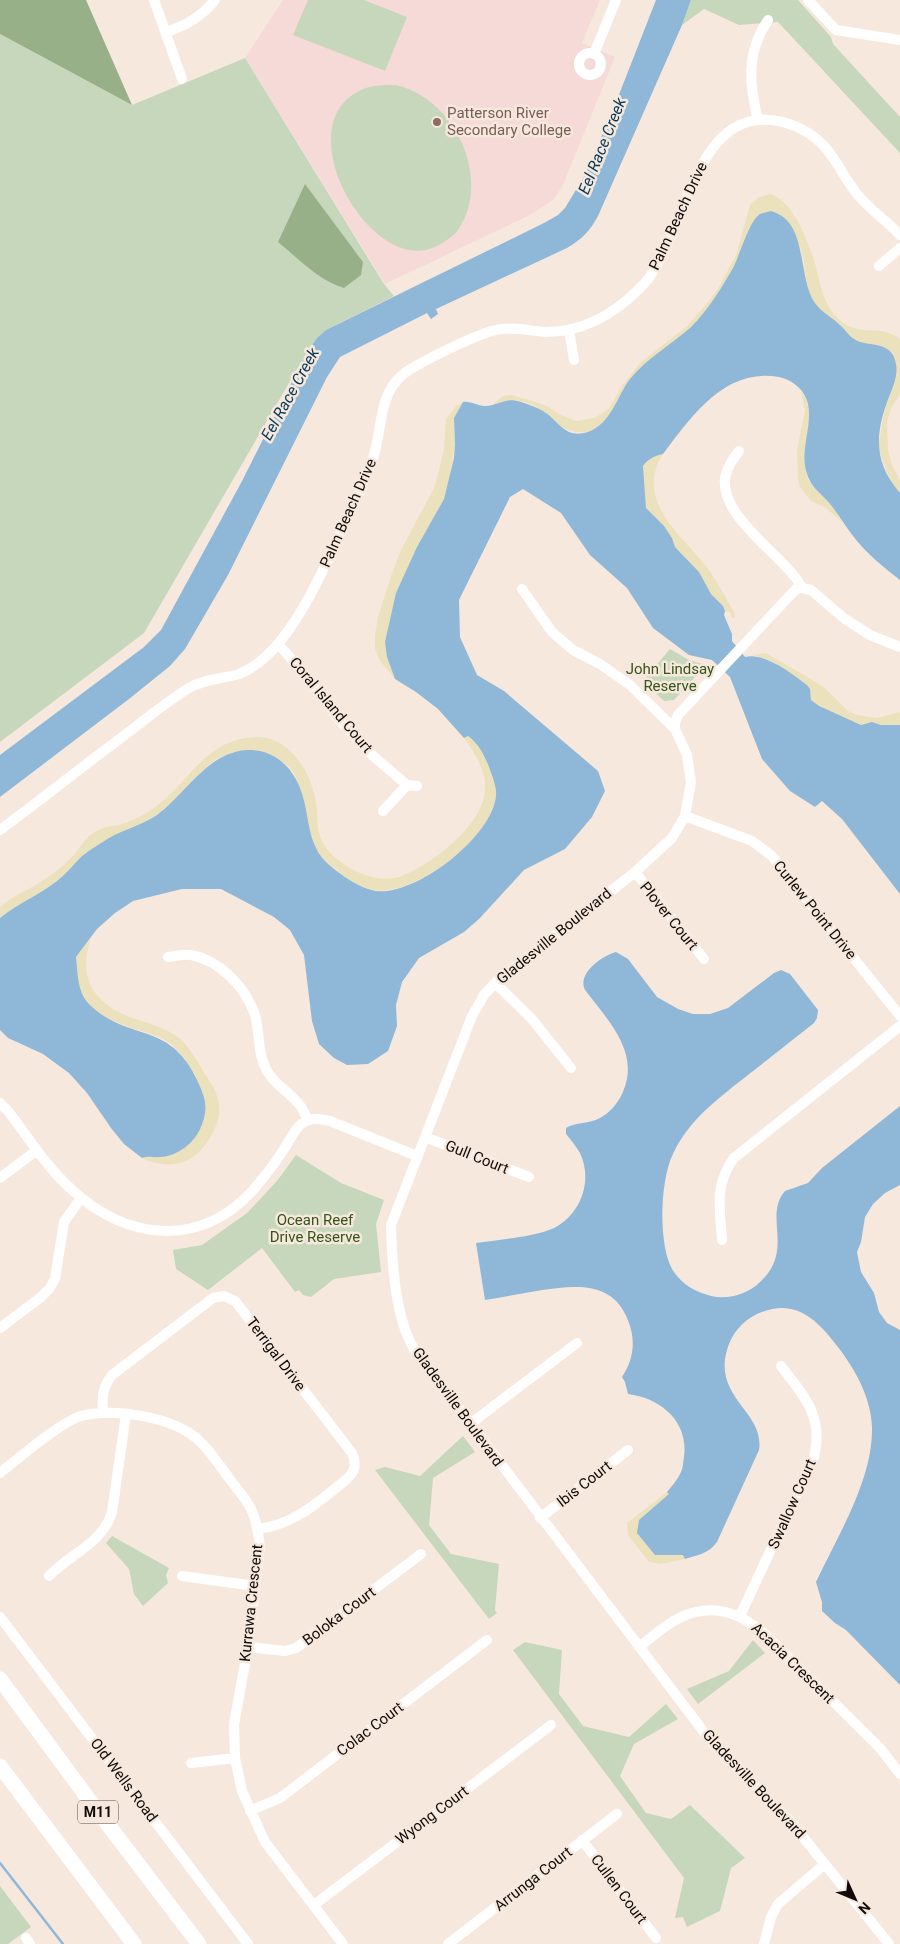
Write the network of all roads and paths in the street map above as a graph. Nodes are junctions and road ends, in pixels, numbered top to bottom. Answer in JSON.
{"nodes":[{"id":1,"x":154,"y":0,"type":"edge"},
{"id":2,"x":215,"y":0,"type":"edge"},
{"id":3,"x":616,"y":0,"type":"edge"},
{"id":4,"x":808,"y":0,"type":"edge"},
{"id":5,"x":768,"y":20,"type":"dead end"},
{"id":6,"x":166,"y":32,"type":"junction"},
{"id":7,"x":900,"y":40,"type":"edge"},
{"id":8,"x":594,"y":54,"type":"dead end"},
{"id":9,"x":182,"y":79,"type":"dead end"},
{"id":10,"x":758,"y":120,"type":"junction"},
{"id":11,"x":900,"y":236,"type":"edge"},
{"id":12,"x":900,"y":248,"type":"edge"},
{"id":13,"x":879,"y":266,"type":"dead end"},
{"id":14,"x":569,"y":330,"type":"junction"},
{"id":15,"x":574,"y":360,"type":"dead end"},
{"id":16,"x":739,"y":451,"type":"dead end"},
{"id":17,"x":802,"y":588,"type":"junction"},
{"id":18,"x":522,"y":590,"type":"dead end"},
{"id":19,"x":278,"y":644,"type":"junction"},
{"id":20,"x":900,"y":647,"type":"edge"},
{"id":21,"x":675,"y":729,"type":"junction"},
{"id":22,"x":383,"y":811,"type":"dead end"},
{"id":23,"x":685,"y":816,"type":"junction"},
{"id":24,"x":0,"y":830,"type":"edge"},
{"id":25,"x":635,"y":872,"type":"junction"},
{"id":26,"x":168,"y":957,"type":"dead end"},
{"id":27,"x":704,"y":959,"type":"dead end"},
{"id":28,"x":494,"y":983,"type":"junction"},
{"id":29,"x":900,"y":1016,"type":"edge"},
{"id":30,"x":900,"y":1026,"type":"edge"},
{"id":31,"x":571,"y":1068,"type":"dead end"},
{"id":32,"x":0,"y":1103,"type":"edge"},
{"id":33,"x":307,"y":1120,"type":"junction"},
{"id":34,"x":425,"y":1136,"type":"junction"},
{"id":35,"x":37,"y":1150,"type":"junction"},
{"id":36,"x":417,"y":1156,"type":"junction"},
{"id":37,"x":529,"y":1177,"type":"dead end"},
{"id":38,"x":0,"y":1178,"type":"edge"},
{"id":39,"x":81,"y":1198,"type":"junction"},
{"id":40,"x":722,"y":1240,"type":"dead end"},
{"id":41,"x":0,"y":1328,"type":"edge"},
{"id":42,"x":577,"y":1343,"type":"dead end"},
{"id":43,"x":781,"y":1366,"type":"dead end"},
{"id":44,"x":103,"y":1413,"type":"junction"},
{"id":45,"x":126,"y":1414,"type":"junction"},
{"id":46,"x":470,"y":1424,"type":"junction"},
{"id":47,"x":628,"y":1450,"type":"dead end"},
{"id":48,"x":0,"y":1473,"type":"edge"},
{"id":49,"x":540,"y":1518,"type":"junction"},
{"id":50,"x":258,"y":1529,"type":"junction"},
{"id":51,"x":420,"y":1554,"type":"dead end"},
{"id":52,"x":49,"y":1576,"type":"dead end"},
{"id":53,"x":182,"y":1576,"type":"dead end"},
{"id":54,"x":255,"y":1586,"type":"junction"},
{"id":55,"x":740,"y":1616,"type":"junction"},
{"id":56,"x":0,"y":1617,"type":"edge"},
{"id":57,"x":487,"y":1640,"type":"dead end"},
{"id":58,"x":248,"y":1647,"type":"junction"},
{"id":59,"x":639,"y":1647,"type":"junction"},
{"id":60,"x":0,"y":1679,"type":"edge"},
{"id":61,"x":551,"y":1725,"type":"dead end"},
{"id":62,"x":235,"y":1758,"type":"junction"},
{"id":63,"x":191,"y":1763,"type":"dead end"},
{"id":64,"x":0,"y":1766,"type":"edge"},
{"id":65,"x":900,"y":1774,"type":"edge"},
{"id":66,"x":250,"y":1810,"type":"junction"},
{"id":67,"x":617,"y":1814,"type":"dead end"},
{"id":68,"x":582,"y":1840,"type":"junction"},
{"id":69,"x":825,"y":1864,"type":"junction"},
{"id":70,"x":314,"y":1906,"type":"junction"},
{"id":71,"x":656,"y":1938,"type":"dead end"},
{"id":72,"x":134,"y":1944,"type":"edge"},
{"id":73,"x":199,"y":1944,"type":"edge"},
{"id":74,"x":248,"y":1944,"type":"edge"},
{"id":75,"x":343,"y":1944,"type":"edge"},
{"id":76,"x":448,"y":1944,"type":"edge"},
{"id":77,"x":764,"y":1944,"type":"edge"},
{"id":78,"x":889,"y":1944,"type":"edge"}],
"edges":[{"from":1,"to":6,"type":"street"},
{"from":2,"to":6,"type":"street"},
{"from":3,"to":8,"type":"street"},
{"from":4,"to":7,"type":"street"},
{"from":5,"to":10,"type":"street"},
{"from":6,"to":9,"type":"street"},
{"from":10,"to":11,"type":"street","name":"Palm Beach Drive"},
{"from":10,"to":14,"type":"street","name":"Palm Beach Drive"},
{"from":12,"to":13,"type":"street"},
{"from":14,"to":15,"type":"street"},
{"from":14,"to":19,"type":"street","name":"Palm Beach Drive"},
{"from":16,"to":17,"type":"street"},
{"from":17,"to":20,"type":"street"},
{"from":17,"to":21,"type":"street"},
{"from":18,"to":21,"type":"street"},
{"from":19,"to":22,"type":"street","name":"Coral Island Court"},
{"from":19,"to":24,"type":"street","name":"Palm Beach Drive"},
{"from":21,"to":23,"type":"street","name":"Gladesville Boulevard"},
{"from":23,"to":25,"type":"street","name":"Gladesville Boulevard"},
{"from":23,"to":29,"type":"street","name":"Curlew Point Drive"},
{"from":25,"to":27,"type":"street","name":"Plover Court"},
{"from":25,"to":28,"type":"street","name":"Gladesville Boulevard"},
{"from":26,"to":33,"type":"street"},
{"from":28,"to":31,"type":"street"},
{"from":28,"to":34,"type":"street","name":"Gladesville Boulevard"},
{"from":30,"to":40,"type":"street"},
{"from":32,"to":35,"type":"street"},
{"from":33,"to":36,"type":"street"},
{"from":33,"to":39,"type":"street"},
{"from":34,"to":36,"type":"street","name":"Gladesville Boulevard"},
{"from":34,"to":37,"type":"street","name":"Gull Court"},
{"from":35,"to":38,"type":"street"},
{"from":35,"to":39,"type":"street"},
{"from":36,"to":46,"type":"street","name":"Gladesville Boulevard"},
{"from":39,"to":41,"type":"street"},
{"from":42,"to":46,"type":"street"},
{"from":43,"to":55,"type":"street","name":"Swallow Court"},
{"from":44,"to":45,"type":"street","name":"Kurrawa Crescent"},
{"from":44,"to":48,"type":"street","name":"Kurrawa Crescent"},
{"from":44,"to":50,"type":"street","name":"Terrigal Drive"},
{"from":45,"to":50,"type":"street","name":"Kurrawa Crescent"},
{"from":45,"to":52,"type":"street"},
{"from":46,"to":49,"type":"street","name":"Gladesville Boulevard"},
{"from":47,"to":49,"type":"street","name":"Ibis Court"},
{"from":49,"to":59,"type":"street","name":"Gladesville Boulevard"},
{"from":50,"to":54,"type":"street","name":"Kurrawa Crescent"},
{"from":51,"to":58,"type":"street","name":"Boloka Court"},
{"from":53,"to":54,"type":"street"},
{"from":54,"to":58,"type":"street","name":"Kurrawa Crescent"},
{"from":55,"to":59,"type":"street","name":"Acacia Crescent"},
{"from":55,"to":65,"type":"street","name":"Acacia Crescent"},
{"from":56,"to":74,"type":"street","name":"Old Wells Road"},
{"from":57,"to":66,"type":"street","name":"Colac Court"},
{"from":58,"to":62,"type":"street","name":"Kurrawa Crescent"},
{"from":59,"to":69,"type":"street","name":"Gladesville Boulevard"},
{"from":60,"to":73,"type":"highway","number":"M11"},
{"from":61,"to":70,"type":"street","name":"Wyong Court"},
{"from":62,"to":63,"type":"street"},
{"from":62,"to":66,"type":"street","name":"Kurrawa Crescent"},
{"from":64,"to":72,"type":"highway"},
{"from":66,"to":70,"type":"street","name":"Kurrawa Crescent"},
{"from":67,"to":68,"type":"street","name":"Arrunga Court"},
{"from":68,"to":71,"type":"street","name":"Cullen Court"},
{"from":68,"to":76,"type":"street","name":"Arrunga Court"},
{"from":69,"to":77,"type":"street"},
{"from":69,"to":78,"type":"street","name":"Gladesville Boulevard"},
{"from":70,"to":75,"type":"street","name":"Kurrawa Crescent"}]}
